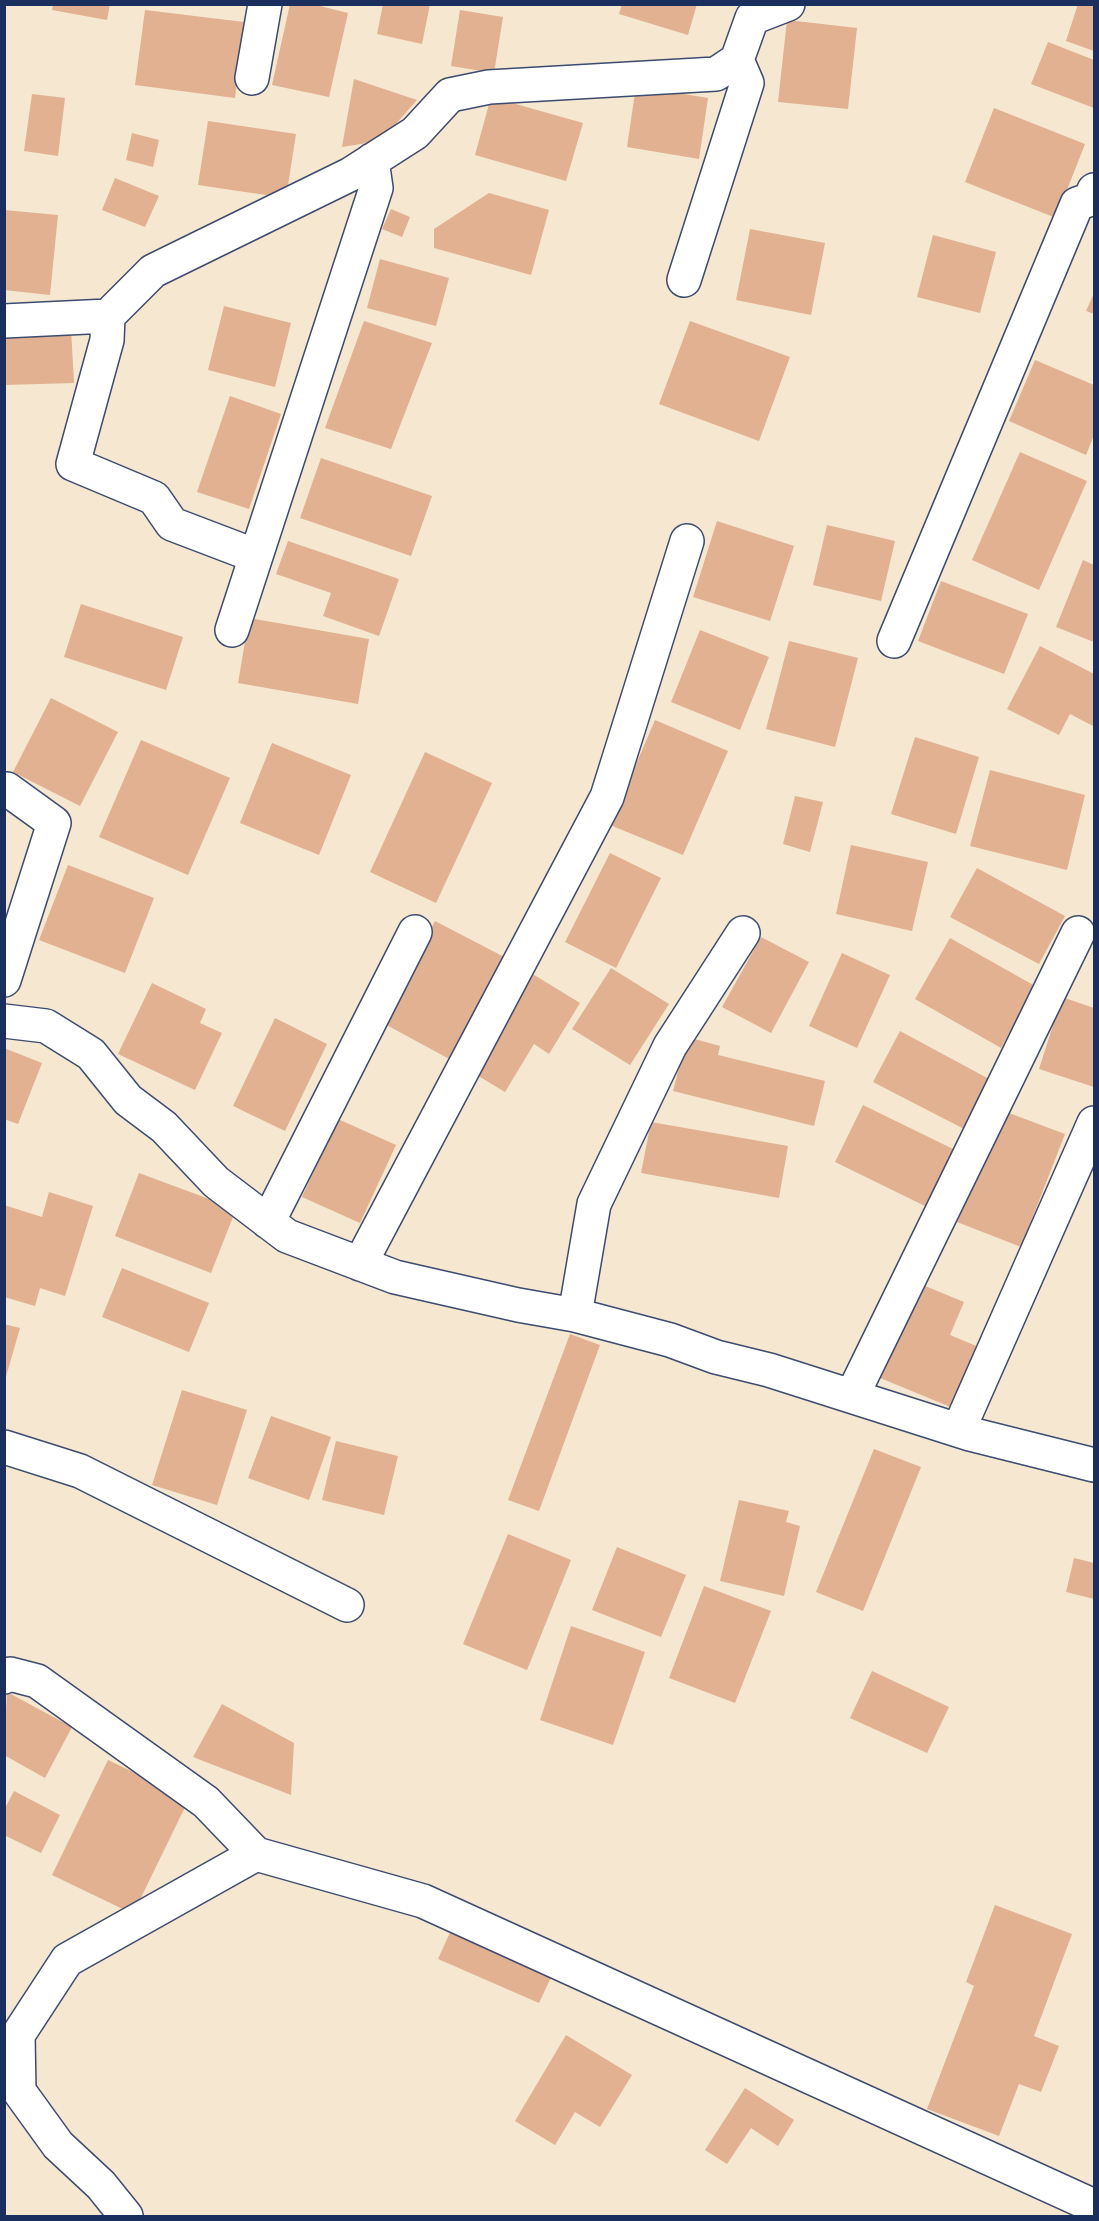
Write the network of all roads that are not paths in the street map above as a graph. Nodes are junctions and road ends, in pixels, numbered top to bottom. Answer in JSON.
{"nodes":[{"id":1,"x":265,"y":4,"type":"edge"},
{"id":2,"x":788,"y":4,"type":"edge"},
{"id":3,"x":737,"y":60,"type":"junction"},
{"id":4,"x":252,"y":78,"type":"dead end"},
{"id":5,"x":372,"y":160,"type":"junction"},
{"id":6,"x":1095,"y":190,"type":"edge"},
{"id":7,"x":684,"y":280,"type":"dead end"},
{"id":8,"x":108,"y":316,"type":"junction"},
{"id":9,"x":4,"y":321,"type":"edge"},
{"id":10,"x":687,"y":541,"type":"dead end"},
{"id":11,"x":256,"y":556,"type":"junction"},
{"id":12,"x":232,"y":630,"type":"dead end"},
{"id":13,"x":894,"y":641,"type":"dead end"},
{"id":14,"x":7,"y":789,"type":"dead end"},
{"id":15,"x":415,"y":932,"type":"dead end"},
{"id":16,"x":743,"y":933,"type":"dead end"},
{"id":17,"x":1078,"y":933,"type":"dead end"},
{"id":18,"x":4,"y":980,"type":"edge"},
{"id":19,"x":4,"y":1020,"type":"edge"},
{"id":20,"x":1095,"y":1123,"type":"edge"},
{"id":21,"x":268,"y":1222,"type":"junction"},
{"id":22,"x":360,"y":1264,"type":"junction"},
{"id":23,"x":575,"y":1314,"type":"junction"},
{"id":24,"x":852,"y":1396,"type":"junction"},
{"id":25,"x":959,"y":1429,"type":"junction"},
{"id":26,"x":4,"y":1447,"type":"edge"},
{"id":27,"x":1095,"y":1466,"type":"edge"},
{"id":28,"x":347,"y":1605,"type":"dead end"},
{"id":29,"x":4,"y":1677,"type":"edge"},
{"id":30,"x":256,"y":1854,"type":"junction"},
{"id":31,"x":1095,"y":2206,"type":"edge"},
{"id":32,"x":126,"y":2217,"type":"edge"}],
"edges":[{"from":1,"to":4,"type":"street"},
{"from":2,"to":3,"type":"street"},
{"from":3,"to":5,"type":"street"},
{"from":3,"to":7,"type":"street"},
{"from":5,"to":8,"type":"street"},
{"from":5,"to":11,"type":"street"},
{"from":6,"to":13,"type":"street"},
{"from":8,"to":9,"type":"street"},
{"from":8,"to":11,"type":"street"},
{"from":10,"to":22,"type":"street"},
{"from":11,"to":12,"type":"street"},
{"from":14,"to":18,"type":"street"},
{"from":15,"to":21,"type":"street"},
{"from":16,"to":23,"type":"street"},
{"from":17,"to":24,"type":"street"},
{"from":19,"to":21,"type":"street"},
{"from":20,"to":25,"type":"street"},
{"from":21,"to":22,"type":"street"},
{"from":22,"to":23,"type":"street"},
{"from":23,"to":24,"type":"street"},
{"from":24,"to":25,"type":"street"},
{"from":25,"to":27,"type":"street"},
{"from":26,"to":28,"type":"street"},
{"from":29,"to":30,"type":"street"},
{"from":30,"to":31,"type":"street"},
{"from":30,"to":32,"type":"street"}]}
